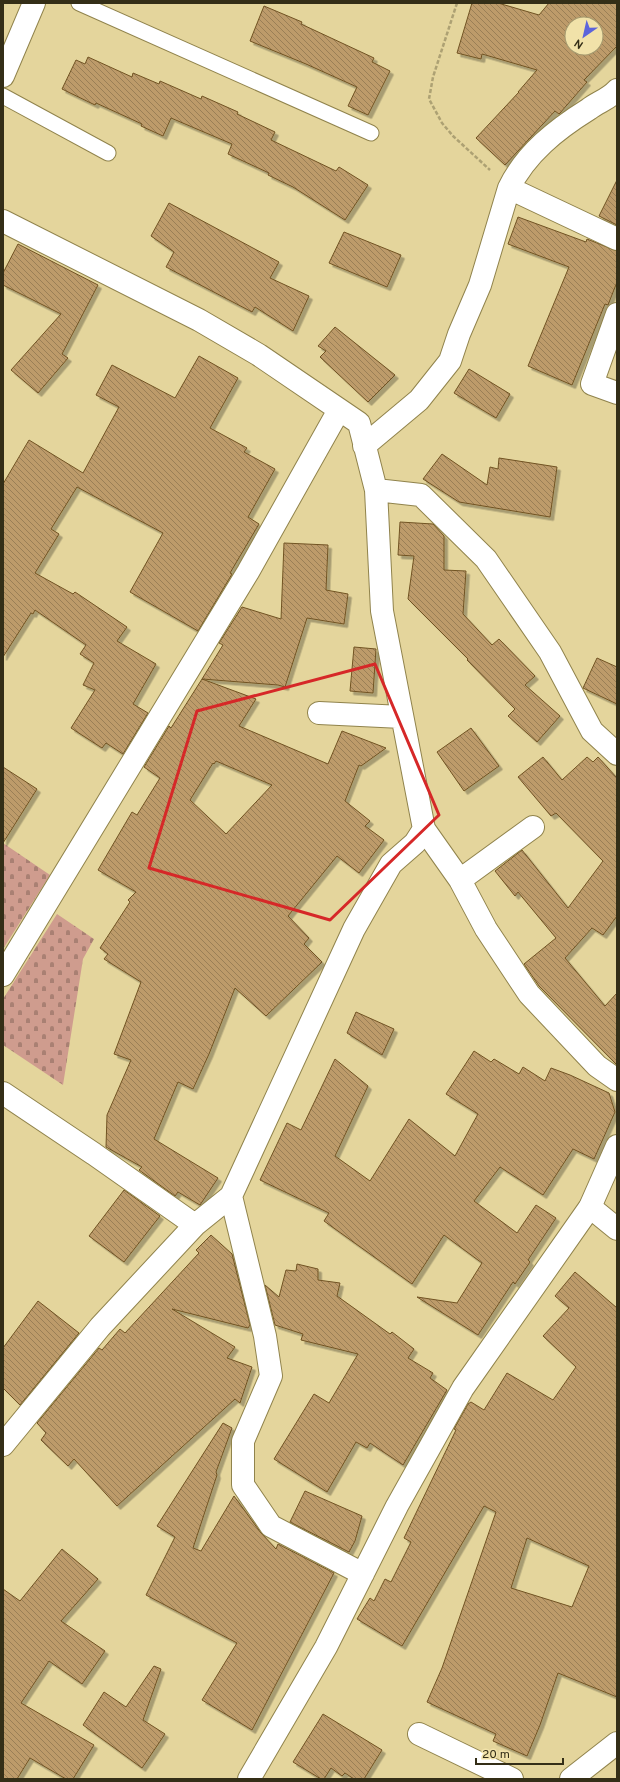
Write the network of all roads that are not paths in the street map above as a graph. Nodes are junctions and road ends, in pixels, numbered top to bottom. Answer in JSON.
{"nodes":[{"id":1,"x":34,"y":3,"type":"edge"},
{"id":2,"x":79,"y":3,"type":"edge"},
{"id":3,"x":3,"y":76,"type":"edge"},
{"id":4,"x":615,"y":94,"type":"edge"},
{"id":5,"x":3,"y":96,"type":"edge"},
{"id":6,"x":371,"y":133,"type":"dead end"},
{"id":7,"x":108,"y":154,"type":"dead end"},
{"id":8,"x":510,"y":187,"type":"junction"},
{"id":9,"x":3,"y":221,"type":"edge"},
{"id":10,"x":617,"y":239,"type":"edge"},
{"id":11,"x":617,"y":314,"type":"edge"},
{"id":12,"x":617,"y":393,"type":"edge"},
{"id":13,"x":339,"y":410,"type":"junction"},
{"id":14,"x":364,"y":446,"type":"junction"},
{"id":15,"x":376,"y":490,"type":"junction"},
{"id":16,"x":319,"y":713,"type":"dead end"},
{"id":17,"x":402,"y":717,"type":"junction"},
{"id":18,"x":617,"y":754,"type":"edge"},
{"id":19,"x":533,"y":827,"type":"dead end"},
{"id":20,"x":424,"y":829,"type":"junction"},
{"id":21,"x":460,"y":880,"type":"junction"},
{"id":22,"x":3,"y":975,"type":"edge"},
{"id":23,"x":617,"y":1080,"type":"edge"},
{"id":24,"x":3,"y":1093,"type":"edge"},
{"id":25,"x":617,"y":1146,"type":"edge"},
{"id":26,"x":231,"y":1196,"type":"junction"},
{"id":27,"x":590,"y":1208,"type":"junction"},
{"id":28,"x":195,"y":1225,"type":"junction"},
{"id":29,"x":617,"y":1229,"type":"edge"},
{"id":30,"x":3,"y":1445,"type":"edge"},
{"id":31,"x":363,"y":1574,"type":"junction"},
{"id":32,"x":419,"y":1734,"type":"dead end"},
{"id":33,"x":617,"y":1743,"type":"edge"},
{"id":34,"x":249,"y":1779,"type":"edge"},
{"id":35,"x":512,"y":1779,"type":"edge"},
{"id":36,"x":571,"y":1779,"type":"edge"}],
"edges":[{"from":1,"to":3,"type":"street"},
{"from":2,"to":6,"type":"lane"},
{"from":4,"to":8,"type":"street"},
{"from":5,"to":7,"type":"lane"},
{"from":8,"to":10,"type":"street"},
{"from":8,"to":14,"type":"street"},
{"from":9,"to":13,"type":"street"},
{"from":11,"to":12,"type":"street"},
{"from":13,"to":14,"type":"street"},
{"from":13,"to":22,"type":"street"},
{"from":14,"to":15,"type":"street"},
{"from":15,"to":17,"type":"street"},
{"from":15,"to":18,"type":"street"},
{"from":16,"to":17,"type":"street"},
{"from":17,"to":20,"type":"street"},
{"from":19,"to":21,"type":"street"},
{"from":20,"to":21,"type":"street"},
{"from":20,"to":26,"type":"street"},
{"from":21,"to":23,"type":"street"},
{"from":24,"to":28,"type":"street"},
{"from":25,"to":27,"type":"street"},
{"from":26,"to":28,"type":"street"},
{"from":26,"to":31,"type":"street"},
{"from":27,"to":29,"type":"street"},
{"from":27,"to":31,"type":"street"},
{"from":28,"to":30,"type":"street"},
{"from":31,"to":34,"type":"street"},
{"from":32,"to":35,"type":"street"},
{"from":33,"to":36,"type":"street"}]}
